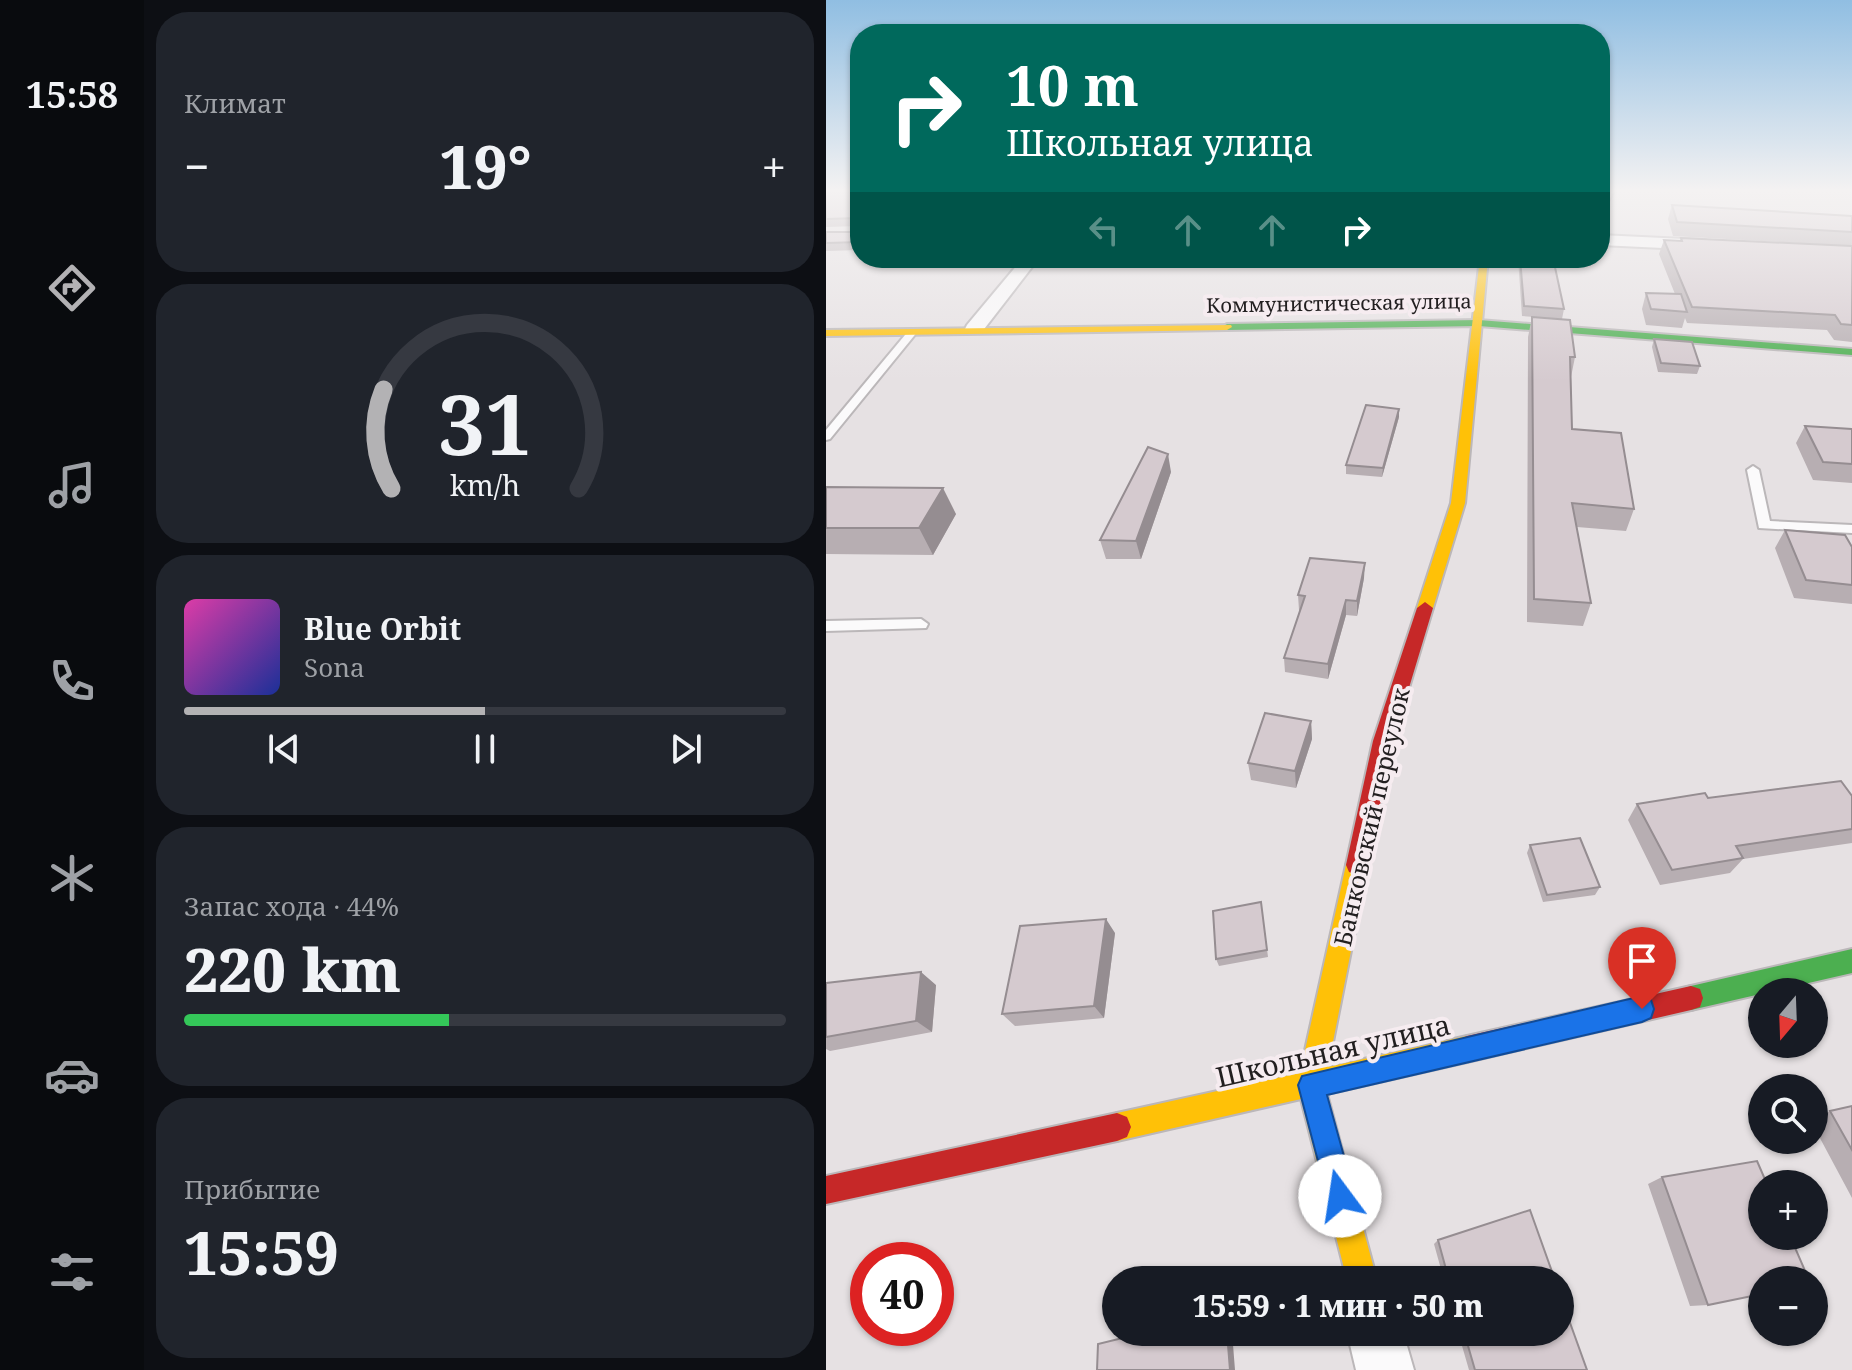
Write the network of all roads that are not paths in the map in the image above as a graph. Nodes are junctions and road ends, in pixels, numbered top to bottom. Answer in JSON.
{"nodes":[{"id":1,"x":1023,"y":268,"type":"edge"},
{"id":2,"x":1483,"y":268,"type":"edge"},
{"id":3,"x":1479,"y":323,"type":"junction"},
{"id":4,"x":974,"y":329,"type":"junction"},
{"id":5,"x":913,"y":331,"type":"junction"},
{"id":6,"x":826,"y":333,"type":"edge"},
{"id":7,"x":1852,"y":352,"type":"edge"},
{"id":8,"x":826,"y":437,"type":"edge"},
{"id":9,"x":1753,"y":470,"type":"dead end"},
{"id":10,"x":1852,"y":529,"type":"edge"},
{"id":11,"x":921,"y":624,"type":"dead end"},
{"id":12,"x":826,"y":626,"type":"edge"},
{"id":13,"x":1852,"y":961,"type":"edge"},
{"id":14,"x":1311,"y":1085,"type":"junction"},
{"id":15,"x":826,"y":1190,"type":"edge"},
{"id":16,"x":1358,"y":1266,"type":"edge"},
{"id":17,"x":1379,"y":1346,"type":"edge"},
{"id":18,"x":1385,"y":1370,"type":"edge"}],
"edges":[{"from":1,"to":4,"type":"street"},
{"from":2,"to":3,"type":"street","name":"Банковский переулок"},
{"from":3,"to":4,"type":"street","name":"Коммунистическая улица"},
{"from":3,"to":7,"type":"street","name":"Коммунистическая улица"},
{"from":3,"to":14,"type":"street","name":"Банковский переулок"},
{"from":4,"to":5,"type":"street","name":"Коммунистическая улица"},
{"from":5,"to":6,"type":"street","name":"Коммунистическая улица"},
{"from":5,"to":8,"type":"lane"},
{"from":9,"to":10,"type":"lane"},
{"from":11,"to":12,"type":"lane"},
{"from":13,"to":14,"type":"street","name":"Школьная улица"},
{"from":14,"to":15,"type":"street","name":"Школьная улица"},
{"from":14,"to":16,"type":"street","name":"Банковский переулок"},
{"from":17,"to":18,"type":"street"}]}
